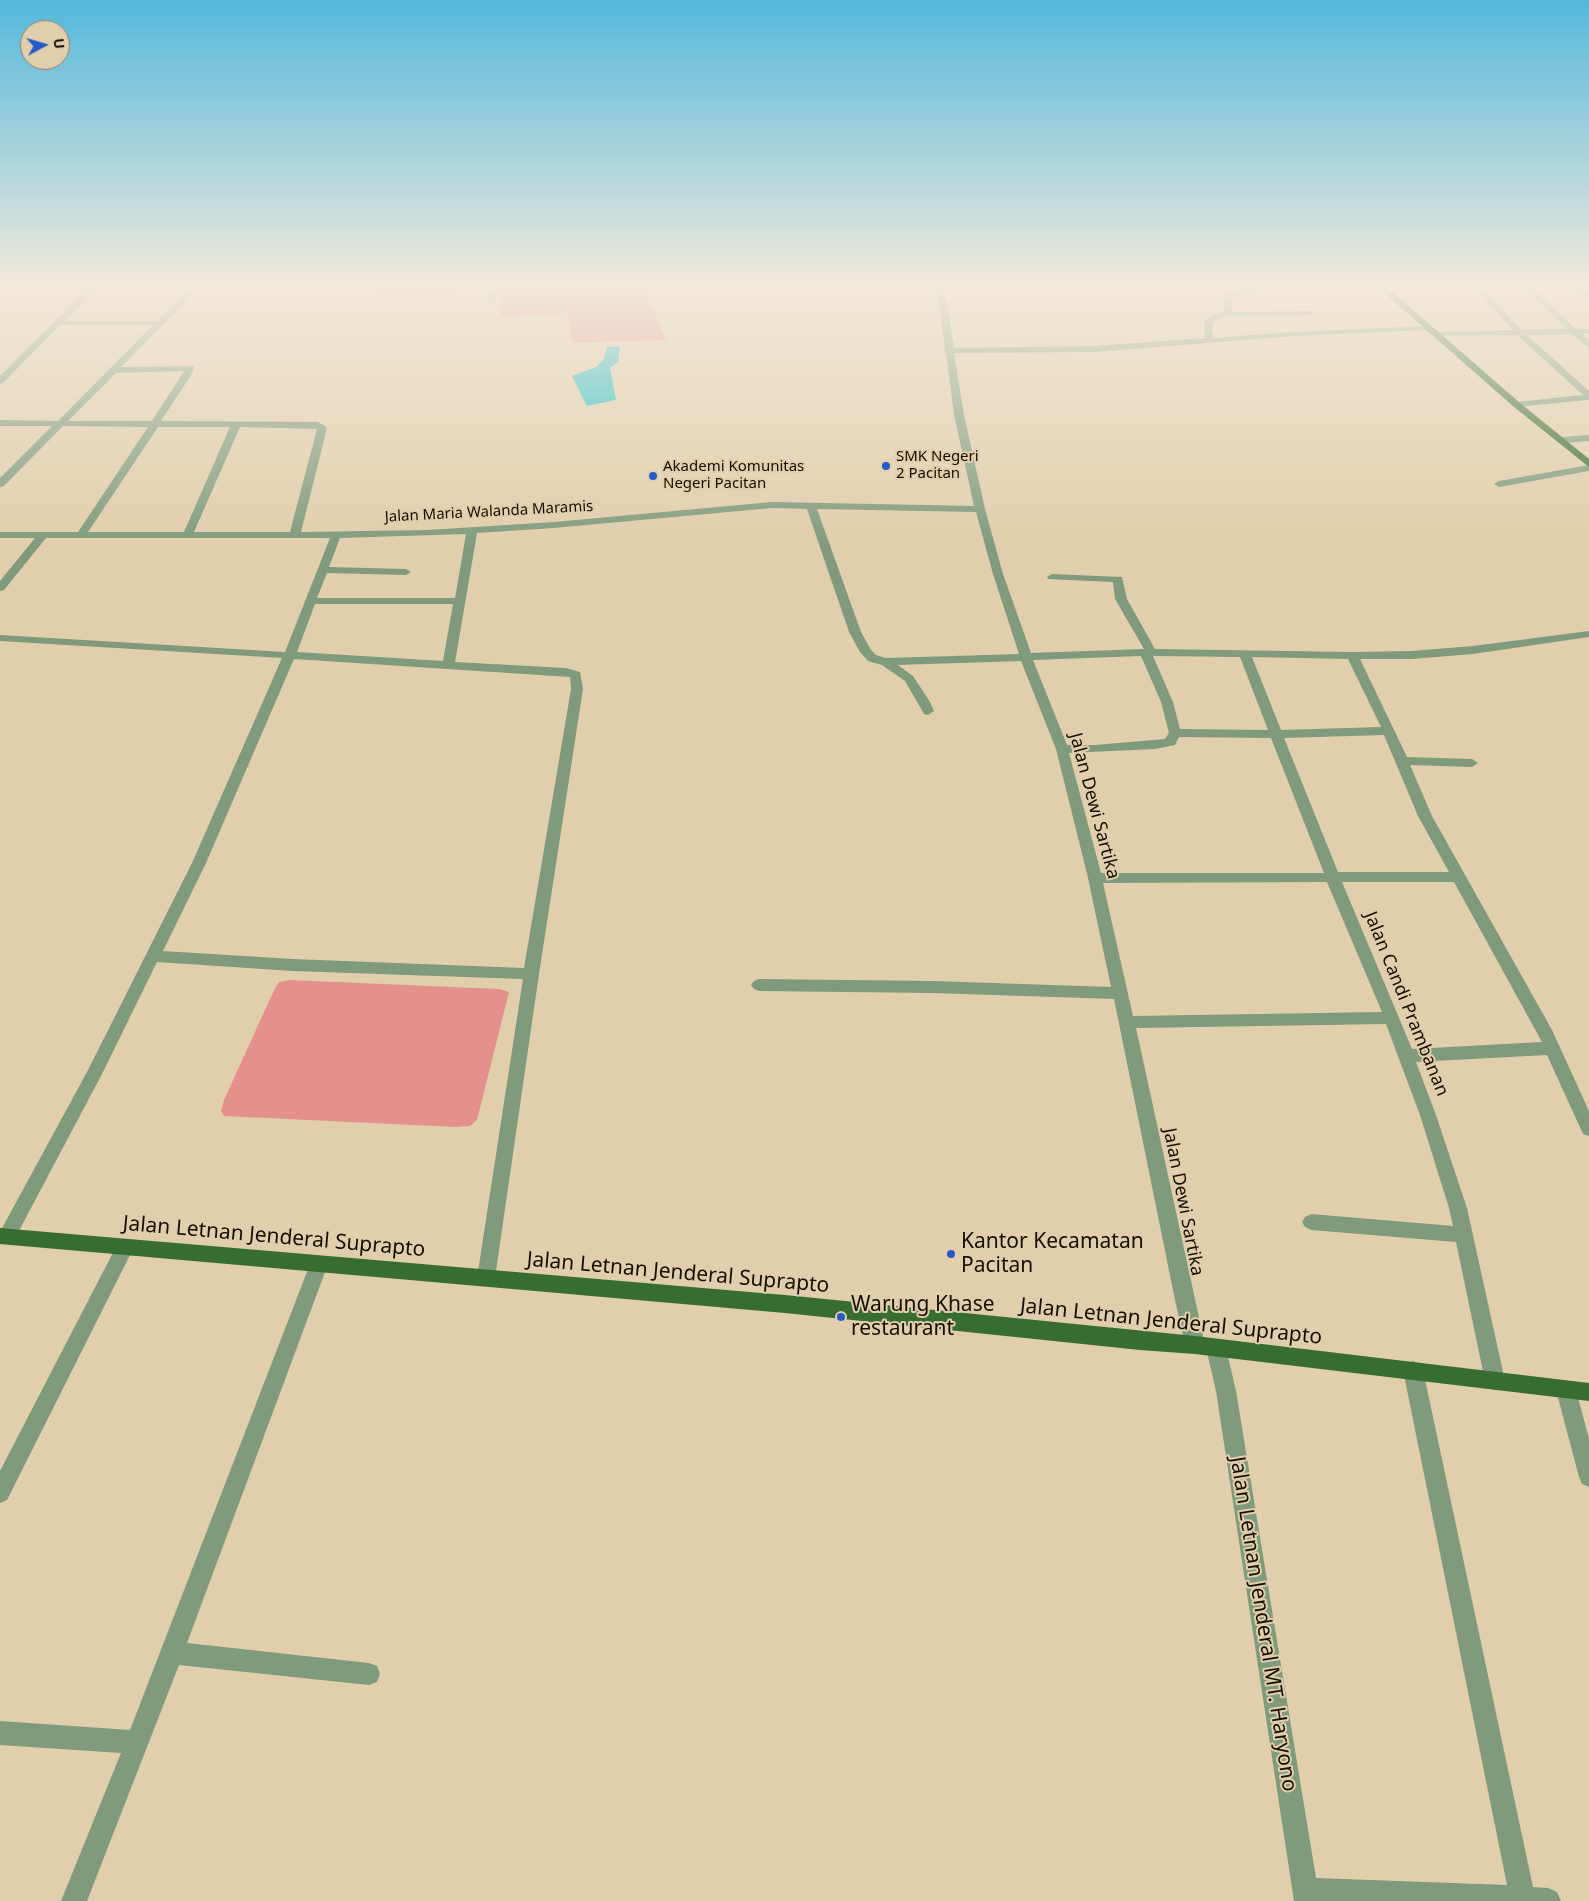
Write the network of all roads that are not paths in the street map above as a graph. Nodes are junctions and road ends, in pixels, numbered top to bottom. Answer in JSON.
{"nodes":[{"id":1,"x":9,"y":372,"type":"edge"},
{"id":2,"x":112,"y":372,"type":"edge"},
{"id":3,"x":188,"y":372,"type":"edge"},
{"id":4,"x":952,"y":372,"type":"edge"},
{"id":5,"x":1479,"y":372,"type":"edge"},
{"id":6,"x":1562,"y":372,"type":"edge"},
{"id":7,"x":0,"y":381,"type":"edge"},
{"id":8,"x":1589,"y":396,"type":"edge"},
{"id":9,"x":1517,"y":405,"type":"junction"},
{"id":10,"x":62,"y":422,"type":"junction"},
{"id":11,"x":0,"y":423,"type":"edge"},
{"id":12,"x":155,"y":423,"type":"junction"},
{"id":13,"x":237,"y":423,"type":"junction"},
{"id":14,"x":1589,"y":438,"type":"edge"},
{"id":15,"x":1562,"y":440,"type":"junction"},
{"id":16,"x":1589,"y":466,"type":"edge"},
{"id":17,"x":0,"y":484,"type":"edge"},
{"id":18,"x":1499,"y":484,"type":"dead end"},
{"id":19,"x":811,"y":506,"type":"junction"},
{"id":20,"x":980,"y":509,"type":"junction"},
{"id":21,"x":472,"y":531,"type":"junction"},
{"id":22,"x":188,"y":534,"type":"junction"},
{"id":23,"x":295,"y":534,"type":"junction"},
{"id":24,"x":0,"y":535,"type":"edge"},
{"id":25,"x":43,"y":535,"type":"junction"},
{"id":26,"x":81,"y":535,"type":"junction"},
{"id":27,"x":336,"y":535,"type":"junction"},
{"id":28,"x":322,"y":570,"type":"junction"},
{"id":29,"x":406,"y":572,"type":"dead end"},
{"id":30,"x":1052,"y":576,"type":"dead end"},
{"id":31,"x":0,"y":588,"type":"edge"},
{"id":32,"x":311,"y":601,"type":"junction"},
{"id":33,"x":460,"y":601,"type":"junction"},
{"id":34,"x":1589,"y":634,"type":"edge"},
{"id":35,"x":0,"y":638,"type":"edge"},
{"id":36,"x":1149,"y":653,"type":"junction"},
{"id":37,"x":1244,"y":653,"type":"junction"},
{"id":38,"x":290,"y":654,"type":"junction"},
{"id":39,"x":1352,"y":656,"type":"junction"},
{"id":40,"x":1026,"y":657,"type":"junction"},
{"id":41,"x":886,"y":662,"type":"junction"},
{"id":42,"x":448,"y":666,"type":"junction"},
{"id":43,"x":928,"y":711,"type":"dead end"},
{"id":44,"x":1389,"y":731,"type":"junction"},
{"id":45,"x":1175,"y":733,"type":"junction"},
{"id":46,"x":1275,"y":734,"type":"junction"},
{"id":47,"x":1062,"y":749,"type":"junction"},
{"id":48,"x":1401,"y":761,"type":"junction"},
{"id":49,"x":1472,"y":763,"type":"dead end"},
{"id":50,"x":1332,"y":876,"type":"junction"},
{"id":51,"x":1459,"y":877,"type":"junction"},
{"id":52,"x":1095,"y":878,"type":"junction"},
{"id":53,"x":153,"y":956,"type":"junction"},
{"id":54,"x":531,"y":974,"type":"junction"},
{"id":55,"x":759,"y":985,"type":"dead end"},
{"id":56,"x":1120,"y":993,"type":"junction"},
{"id":57,"x":1392,"y":1018,"type":"junction"},
{"id":58,"x":1126,"y":1022,"type":"junction"},
{"id":59,"x":1553,"y":1048,"type":"junction"},
{"id":60,"x":1406,"y":1056,"type":"junction"},
{"id":61,"x":1589,"y":1129,"type":"edge"},
{"id":62,"x":1310,"y":1222,"type":"dead end"},
{"id":63,"x":3,"y":1236,"type":"edge"},
{"id":64,"x":1464,"y":1236,"type":"junction"},
{"id":65,"x":125,"y":1247,"type":"junction"},
{"id":66,"x":319,"y":1264,"type":"junction"},
{"id":67,"x":486,"y":1278,"type":"junction"},
{"id":68,"x":1205,"y":1346,"type":"junction"},
{"id":69,"x":1413,"y":1370,"type":"junction"},
{"id":70,"x":1495,"y":1381,"type":"junction"},
{"id":71,"x":1589,"y":1392,"type":"edge"},
{"id":72,"x":1570,"y":1404,"type":"junction"},
{"id":73,"x":1589,"y":1476,"type":"edge"},
{"id":74,"x":0,"y":1493,"type":"edge"},
{"id":75,"x":172,"y":1653,"type":"junction"},
{"id":76,"x":369,"y":1674,"type":"dead end"},
{"id":77,"x":0,"y":1733,"type":"edge"},
{"id":78,"x":136,"y":1742,"type":"junction"},
{"id":79,"x":1306,"y":1895,"type":"edge"},
{"id":80,"x":1523,"y":1899,"type":"edge"},
{"id":81,"x":74,"y":1901,"type":"edge"},
{"id":82,"x":1548,"y":1901,"type":"edge"}],
"edges":[{"from":1,"to":7,"type":"street"},
{"from":2,"to":10,"type":"street"},
{"from":3,"to":12,"type":"street"},
{"from":4,"to":20,"type":"street","name":"Jalan Dewi Sartika"},
{"from":5,"to":9,"type":"main road"},
{"from":6,"to":8,"type":"street"},
{"from":8,"to":9,"type":"street"},
{"from":9,"to":15,"type":"main road"},
{"from":10,"to":11,"type":"street"},
{"from":10,"to":12,"type":"street"},
{"from":10,"to":17,"type":"street"},
{"from":12,"to":13,"type":"street"},
{"from":12,"to":26,"type":"street"},
{"from":13,"to":22,"type":"street"},
{"from":13,"to":23,"type":"street"},
{"from":14,"to":15,"type":"street"},
{"from":15,"to":16,"type":"main road"},
{"from":16,"to":18,"type":"street"},
{"from":19,"to":20,"type":"street","name":"Jalan Maria Walanda Maramis"},
{"from":19,"to":21,"type":"street","name":"Jalan Maria Walanda Maramis"},
{"from":19,"to":41,"type":"street"},
{"from":20,"to":40,"type":"street","name":"Jalan Dewi Sartika"},
{"from":21,"to":27,"type":"street","name":"Jalan Maria Walanda Maramis"},
{"from":21,"to":33,"type":"street"},
{"from":22,"to":23,"type":"street","name":"Jalan Maria Walanda Maramis"},
{"from":22,"to":26,"type":"street","name":"Jalan Maria Walanda Maramis"},
{"from":23,"to":27,"type":"street","name":"Jalan Maria Walanda Maramis"},
{"from":24,"to":25,"type":"street","name":"Jalan Maria Walanda Maramis"},
{"from":25,"to":26,"type":"street","name":"Jalan Maria Walanda Maramis"},
{"from":25,"to":31,"type":"street"},
{"from":27,"to":28,"type":"street"},
{"from":28,"to":29,"type":"street"},
{"from":28,"to":32,"type":"street"},
{"from":30,"to":36,"type":"street"},
{"from":32,"to":33,"type":"street"},
{"from":32,"to":38,"type":"street"},
{"from":33,"to":42,"type":"street"},
{"from":34,"to":39,"type":"street"},
{"from":35,"to":38,"type":"street"},
{"from":36,"to":37,"type":"street"},
{"from":36,"to":40,"type":"street"},
{"from":36,"to":45,"type":"street"},
{"from":37,"to":39,"type":"street"},
{"from":37,"to":46,"type":"street","name":"Jalan Candi Prambanan"},
{"from":38,"to":42,"type":"street"},
{"from":38,"to":53,"type":"street"},
{"from":39,"to":44,"type":"street"},
{"from":40,"to":41,"type":"street"},
{"from":40,"to":47,"type":"street","name":"Jalan Dewi Sartika"},
{"from":41,"to":43,"type":"street"},
{"from":42,"to":54,"type":"street"},
{"from":44,"to":46,"type":"street"},
{"from":44,"to":48,"type":"street"},
{"from":45,"to":46,"type":"street"},
{"from":45,"to":47,"type":"street"},
{"from":46,"to":50,"type":"street","name":"Jalan Candi Prambanan"},
{"from":47,"to":52,"type":"street","name":"Jalan Dewi Sartika"},
{"from":48,"to":49,"type":"street"},
{"from":48,"to":51,"type":"street"},
{"from":50,"to":51,"type":"street"},
{"from":50,"to":52,"type":"street"},
{"from":50,"to":57,"type":"street","name":"Jalan Candi Prambanan"},
{"from":51,"to":59,"type":"street"},
{"from":52,"to":56,"type":"street","name":"Jalan Dewi Sartika"},
{"from":53,"to":54,"type":"street"},
{"from":53,"to":63,"type":"street"},
{"from":54,"to":67,"type":"street"},
{"from":55,"to":56,"type":"street"},
{"from":56,"to":58,"type":"street","name":"Jalan Dewi Sartika"},
{"from":57,"to":58,"type":"street"},
{"from":57,"to":60,"type":"street","name":"Jalan Candi Prambanan"},
{"from":58,"to":68,"type":"street","name":"Jalan Dewi Sartika"},
{"from":59,"to":60,"type":"street"},
{"from":59,"to":61,"type":"street"},
{"from":60,"to":64,"type":"street","name":"Jalan Candi Prambanan"},
{"from":62,"to":64,"type":"street"},
{"from":63,"to":65,"type":"main road","name":"Jalan Letnan Jenderal Suprapto"},
{"from":64,"to":70,"type":"street","name":"Jalan Candi Prambanan"},
{"from":65,"to":66,"type":"main road","name":"Jalan Letnan Jenderal Suprapto"},
{"from":65,"to":74,"type":"street"},
{"from":66,"to":67,"type":"main road","name":"Jalan Letnan Jenderal Suprapto"},
{"from":66,"to":75,"type":"street"},
{"from":67,"to":68,"type":"main road","name":"Jalan Letnan Jenderal Suprapto"},
{"from":68,"to":69,"type":"main road","name":"Jalan Letnan Jenderal Suprapto"},
{"from":68,"to":79,"type":"street","name":"Jalan Letnan Jenderal MT. Haryono"},
{"from":69,"to":70,"type":"main road","name":"Jalan Letnan Jenderal Suprapto"},
{"from":69,"to":80,"type":"street"},
{"from":70,"to":72,"type":"main road","name":"Jalan Letnan Jenderal Suprapto"},
{"from":71,"to":72,"type":"main road","name":"Jalan Letnan Jenderal Suprapto"},
{"from":72,"to":73,"type":"street"},
{"from":75,"to":76,"type":"street"},
{"from":75,"to":78,"type":"street"},
{"from":77,"to":78,"type":"street"},
{"from":78,"to":81,"type":"street"},
{"from":79,"to":80,"type":"street"},
{"from":80,"to":82,"type":"street"}]}
